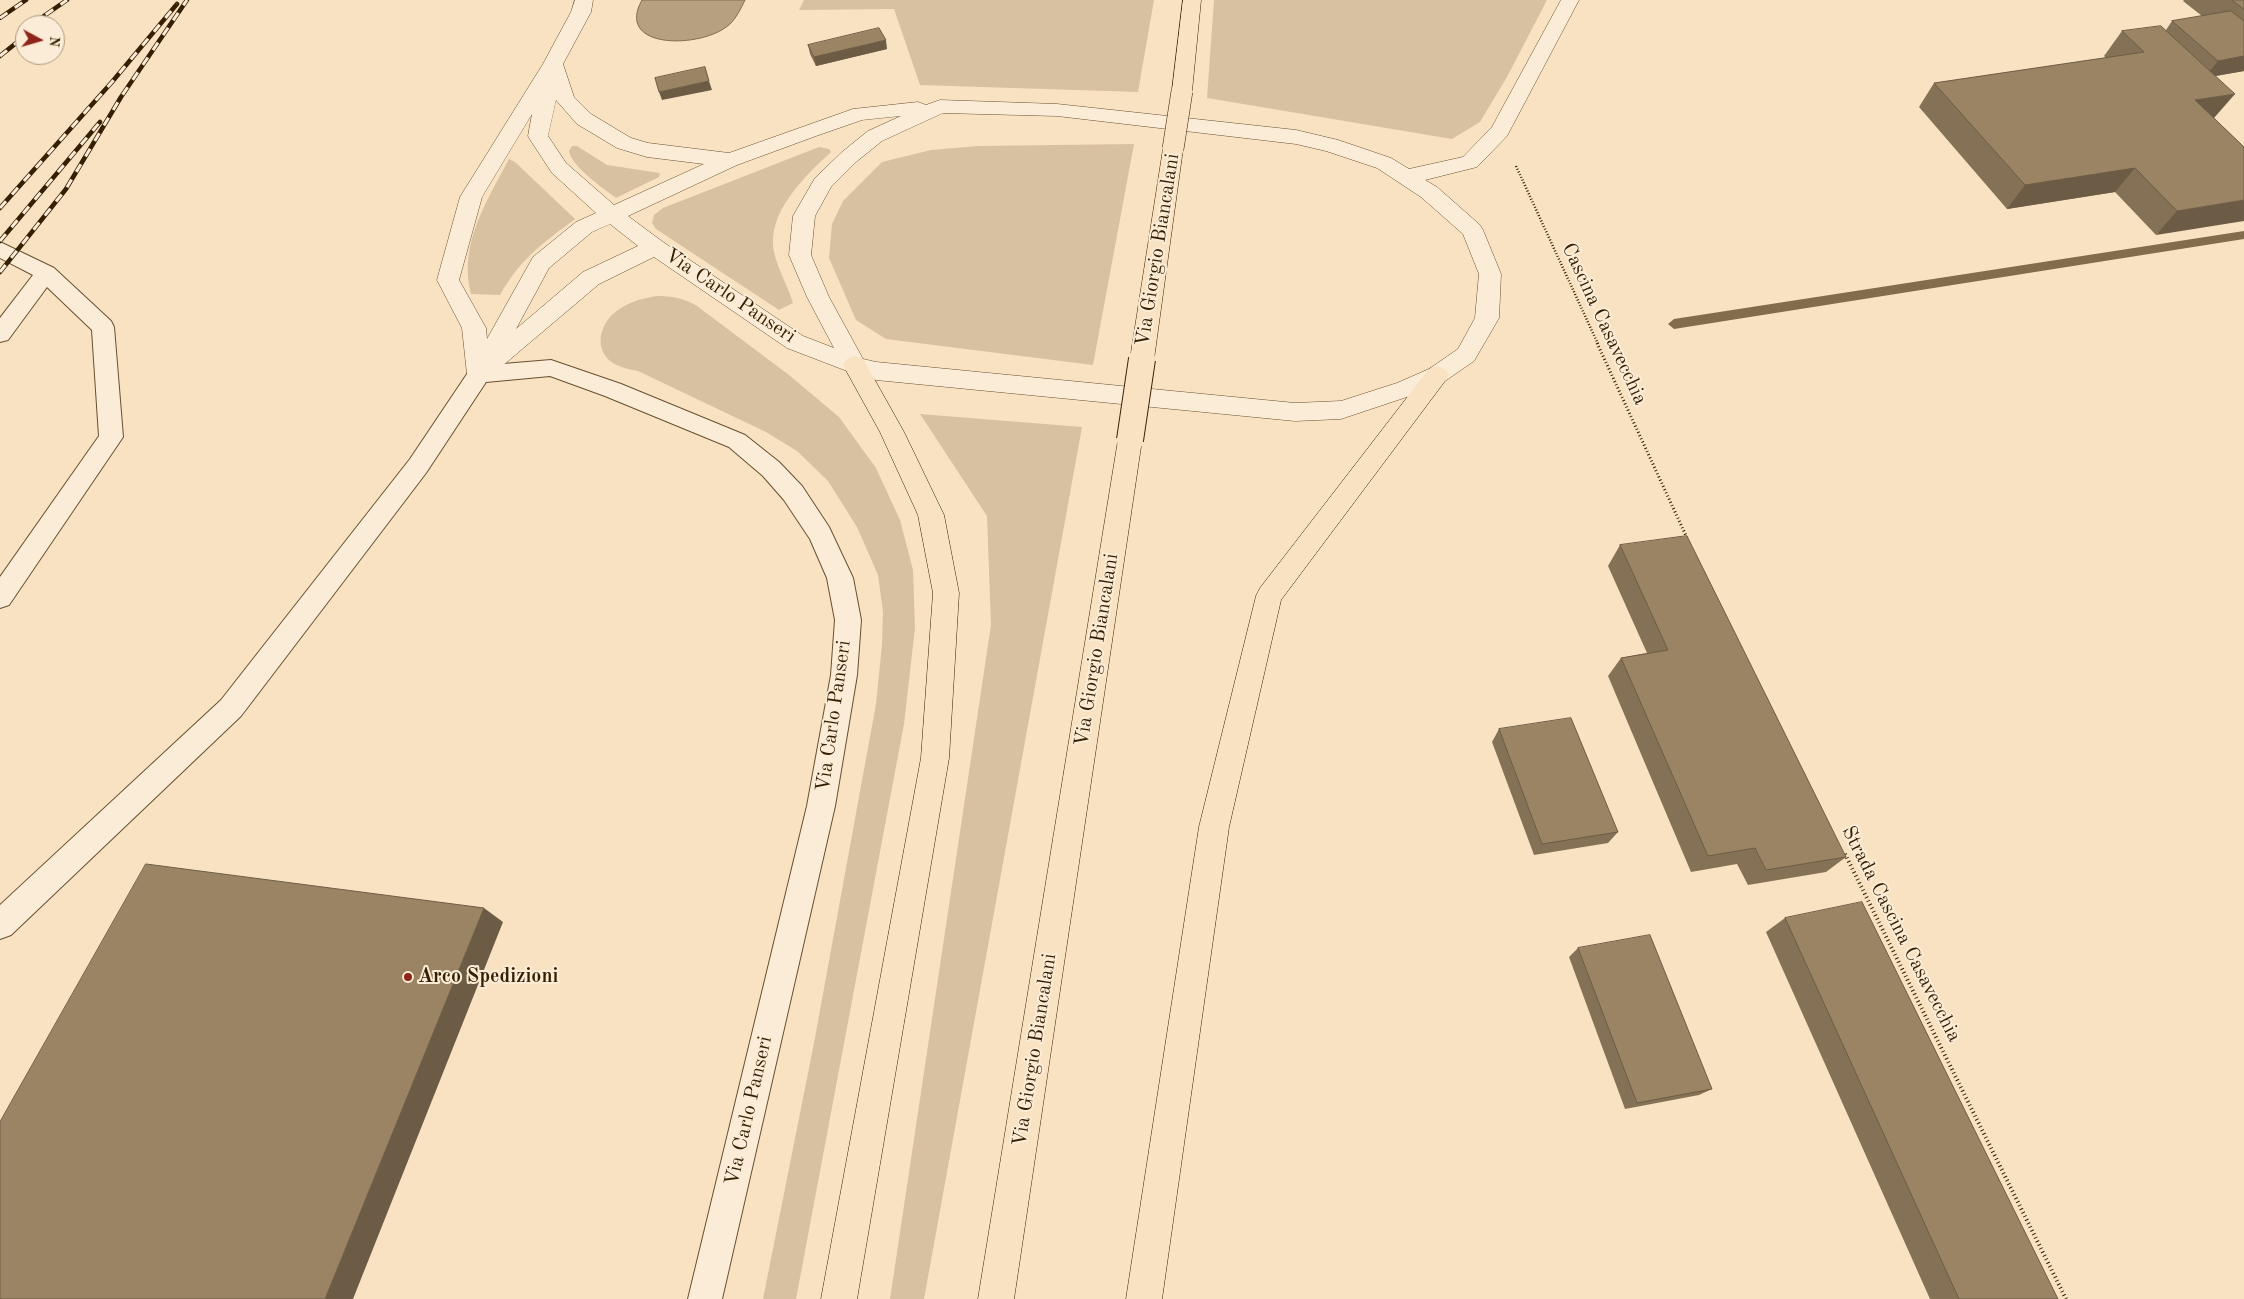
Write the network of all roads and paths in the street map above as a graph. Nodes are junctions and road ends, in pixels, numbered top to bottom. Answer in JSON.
{"nodes":[{"id":1,"x":584,"y":0,"type":"edge"},
{"id":2,"x":1192,"y":0,"type":"edge"},
{"id":3,"x":1570,"y":0,"type":"edge"},
{"id":4,"x":553,"y":64,"type":"junction"},
{"id":5,"x":940,"y":106,"type":"junction"},
{"id":6,"x":1500,"y":131,"type":"junction"},
{"id":7,"x":730,"y":160,"type":"junction"},
{"id":8,"x":1407,"y":177,"type":"junction"},
{"id":9,"x":611,"y":214,"type":"junction"},
{"id":10,"x":656,"y":247,"type":"junction"},
{"id":11,"x":0,"y":249,"type":"edge"},
{"id":12,"x":46,"y":274,"type":"junction"},
{"id":13,"x":0,"y":334,"type":"edge"},
{"id":14,"x":855,"y":365,"type":"junction"},
{"id":15,"x":479,"y":374,"type":"junction"},
{"id":16,"x":1437,"y":375,"type":"junction"},
{"id":17,"x":1691,"y":546,"type":"edge"},
{"id":18,"x":0,"y":597,"type":"edge"},
{"id":19,"x":1841,"y":847,"type":"edge"},
{"id":20,"x":0,"y":925,"type":"edge"},
{"id":21,"x":704,"y":1299,"type":"edge"},
{"id":22,"x":840,"y":1299,"type":"edge"},
{"id":23,"x":996,"y":1299,"type":"edge"},
{"id":24,"x":1144,"y":1299,"type":"edge"},
{"id":25,"x":2066,"y":1299,"type":"edge"}],
"edges":[{"from":1,"to":4,"type":"street","name":"Via Carlo Panseri"},
{"from":2,"to":23,"type":"main road","name":"Via Giorgio Biancalani","bridge":true},
{"from":3,"to":6,"type":"street"},
{"from":4,"to":7,"type":"street"},
{"from":4,"to":9,"type":"street","name":"Via Carlo Panseri"},
{"from":4,"to":15,"type":"street","name":"Via Carlo Panseri"},
{"from":5,"to":7,"type":"street"},
{"from":5,"to":8,"type":"street","name":"Via Carlo Panseri"},
{"from":5,"to":14,"type":"street"},
{"from":6,"to":8,"type":"street"},
{"from":6,"to":17,"type":"path","name":"Cascina Casavecchia"},
{"from":7,"to":9,"type":"street"},
{"from":8,"to":16,"type":"street","name":"Via Carlo Panseri"},
{"from":9,"to":10,"type":"street","name":"Via Carlo Panseri"},
{"from":9,"to":15,"type":"street"},
{"from":10,"to":14,"type":"street","name":"Via Carlo Panseri"},
{"from":10,"to":15,"type":"street"},
{"from":11,"to":12,"type":"lane"},
{"from":12,"to":13,"type":"lane"},
{"from":12,"to":18,"type":"lane"},
{"from":14,"to":16,"type":"street","name":"Via Carlo Panseri"},
{"from":14,"to":22,"type":"main road"},
{"from":15,"to":20,"type":"lane"},
{"from":15,"to":21,"type":"lane","name":"Via Carlo Panseri"},
{"from":16,"to":24,"type":"main road"},
{"from":19,"to":25,"type":"path","name":"Strada Cascina Casavecchia"}]}
